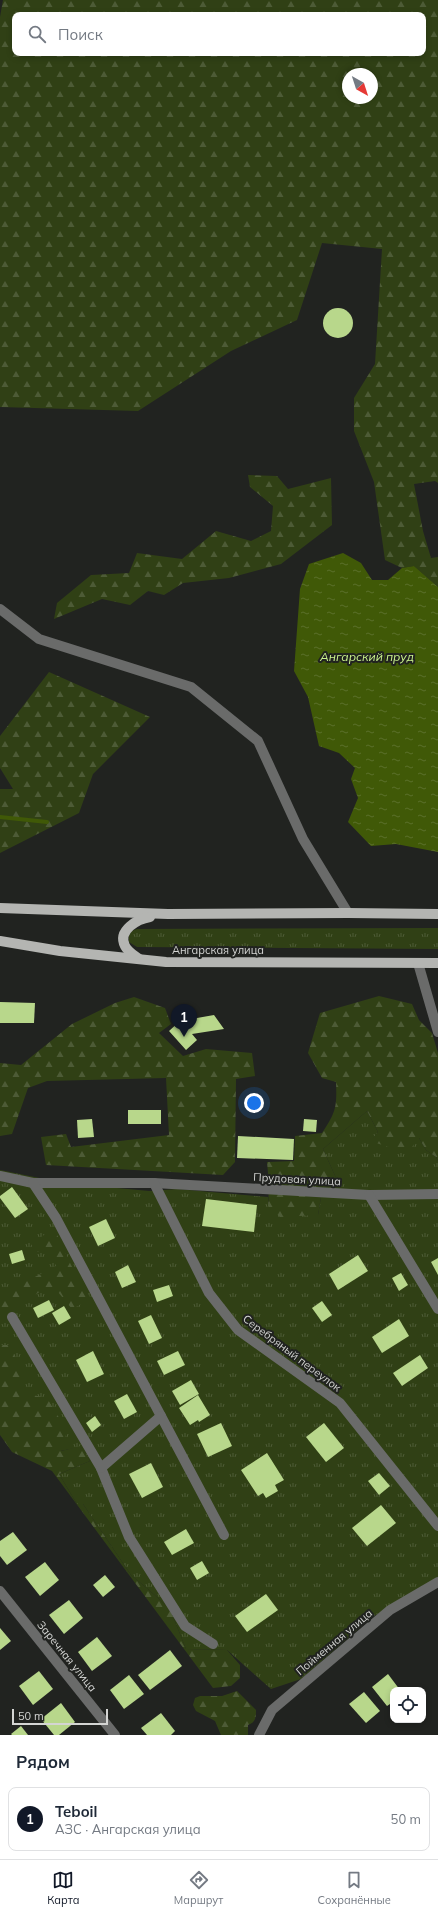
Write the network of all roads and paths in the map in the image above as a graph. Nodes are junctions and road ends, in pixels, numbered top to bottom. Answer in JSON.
{"nodes":[{"id":1,"x":0,"y":609,"type":"edge"},
{"id":2,"x":0,"y":908,"type":"edge"},
{"id":3,"x":348,"y":912,"type":"junction"},
{"id":4,"x":168,"y":914,"type":"junction"},
{"id":5,"x":438,"y":914,"type":"edge"},
{"id":6,"x":0,"y":941,"type":"edge"},
{"id":7,"x":141,"y":960,"type":"junction"},
{"id":8,"x":418,"y":963,"type":"junction"},
{"id":9,"x":438,"y":963,"type":"edge"},
{"id":10,"x":438,"y":1032,"type":"edge"},
{"id":11,"x":0,"y":1176,"type":"edge"},
{"id":12,"x":33,"y":1183,"type":"junction"},
{"id":13,"x":154,"y":1183,"type":"junction"},
{"id":14,"x":438,"y":1194,"type":"edge"},
{"id":15,"x":368,"y":1195,"type":"junction"},
{"id":16,"x":438,"y":1309,"type":"edge"},
{"id":17,"x":12,"y":1317,"type":"dead end"},
{"id":18,"x":161,"y":1416,"type":"junction"},
{"id":19,"x":101,"y":1468,"type":"junction"},
{"id":20,"x":438,"y":1526,"type":"edge"},
{"id":21,"x":224,"y":1535,"type":"dead end"},
{"id":22,"x":438,"y":1582,"type":"edge"},
{"id":23,"x":0,"y":1591,"type":"edge"},
{"id":24,"x":213,"y":1644,"type":"dead end"},
{"id":25,"x":115,"y":1735,"type":"edge"},
{"id":26,"x":259,"y":1735,"type":"edge"}],
"edges":[{"from":1,"to":3,"type":"street"},
{"from":2,"to":4,"type":"main road"},
{"from":3,"to":4,"type":"main road"},
{"from":3,"to":5,"type":"main road"},
{"from":4,"to":7,"type":"main road"},
{"from":6,"to":7,"type":"main road","name":"Ангарская улица"},
{"from":7,"to":8,"type":"main road","name":"Ангарская улица"},
{"from":8,"to":9,"type":"main road","name":"Ангарская улица"},
{"from":8,"to":10,"type":"street"},
{"from":11,"to":12,"type":"street","name":"Прудовая улица"},
{"from":12,"to":13,"type":"street","name":"Прудовая улица"},
{"from":12,"to":18,"type":"street"},
{"from":13,"to":15,"type":"street","name":"Прудовая улица"},
{"from":13,"to":20,"type":"street","name":"Серебряный переулок"},
{"from":14,"to":15,"type":"street","name":"Прудовая улица"},
{"from":15,"to":16,"type":"street"},
{"from":17,"to":19,"type":"street"},
{"from":18,"to":19,"type":"street"},
{"from":18,"to":21,"type":"street"},
{"from":19,"to":24,"type":"street"},
{"from":22,"to":26,"type":"street","name":"Пойменная улица"},
{"from":23,"to":25,"type":"street","name":"Заречная улица"}]}
